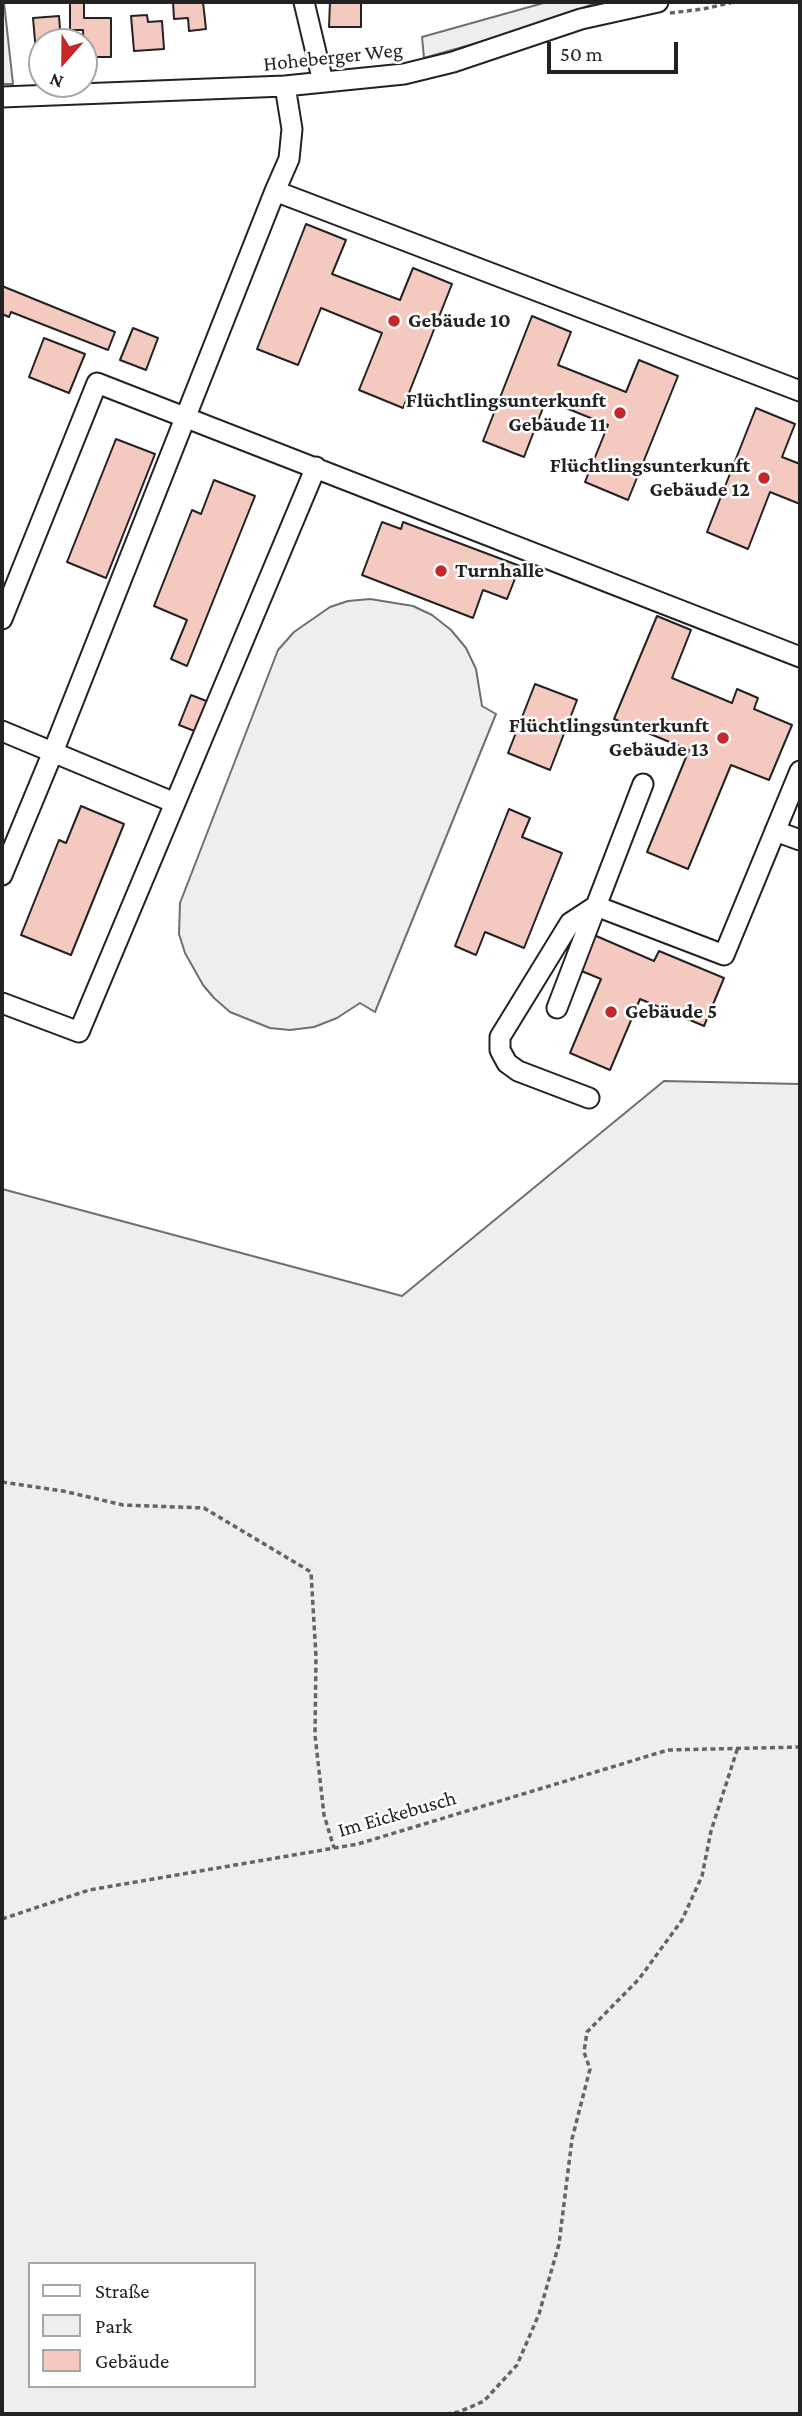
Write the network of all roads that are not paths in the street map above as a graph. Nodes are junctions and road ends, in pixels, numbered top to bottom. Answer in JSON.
{"nodes":[{"id":1,"x":304,"y":2,"type":"edge"},
{"id":2,"x":658,"y":2,"type":"edge"},
{"id":3,"x":323,"y":82,"type":"junction"},
{"id":4,"x":285,"y":86,"type":"junction"},
{"id":5,"x":2,"y":97,"type":"edge"},
{"id":6,"x":275,"y":191,"type":"junction"},
{"id":7,"x":800,"y":391,"type":"edge"},
{"id":8,"x":186,"y":417,"type":"junction"},
{"id":9,"x":316,"y":467,"type":"junction"},
{"id":10,"x":2,"y":619,"type":"edge"},
{"id":11,"x":800,"y":657,"type":"edge"},
{"id":12,"x":2,"y":731,"type":"edge"},
{"id":13,"x":53,"y":752,"type":"junction"},
{"id":14,"x":800,"y":771,"type":"edge"},
{"id":15,"x":643,"y":785,"type":"dead end"},
{"id":16,"x":175,"y":803,"type":"junction"},
{"id":17,"x":775,"y":831,"type":"junction"},
{"id":18,"x":800,"y":840,"type":"edge"},
{"id":19,"x":2,"y":875,"type":"edge"},
{"id":20,"x":596,"y":905,"type":"junction"},
{"id":21,"x":2,"y":1003,"type":"edge"},
{"id":22,"x":557,"y":1008,"type":"dead end"},
{"id":23,"x":589,"y":1098,"type":"dead end"}],
"edges":[{"from":1,"to":3,"type":"street"},
{"from":2,"to":3,"type":"street","name":"Hoheberger Weg"},
{"from":3,"to":4,"type":"street","name":"Hoheberger Weg"},
{"from":4,"to":5,"type":"street","name":"Hoheberger Weg"},
{"from":4,"to":6,"type":"street"},
{"from":6,"to":7,"type":"street"},
{"from":6,"to":8,"type":"street"},
{"from":8,"to":9,"type":"street"},
{"from":8,"to":10,"type":"street"},
{"from":8,"to":13,"type":"street"},
{"from":9,"to":11,"type":"street"},
{"from":9,"to":16,"type":"street"},
{"from":12,"to":13,"type":"street"},
{"from":13,"to":16,"type":"street"},
{"from":13,"to":19,"type":"street"},
{"from":14,"to":17,"type":"street"},
{"from":15,"to":20,"type":"street"},
{"from":16,"to":21,"type":"street"},
{"from":17,"to":18,"type":"street"},
{"from":17,"to":20,"type":"street"},
{"from":20,"to":22,"type":"street"},
{"from":20,"to":23,"type":"street"}]}
